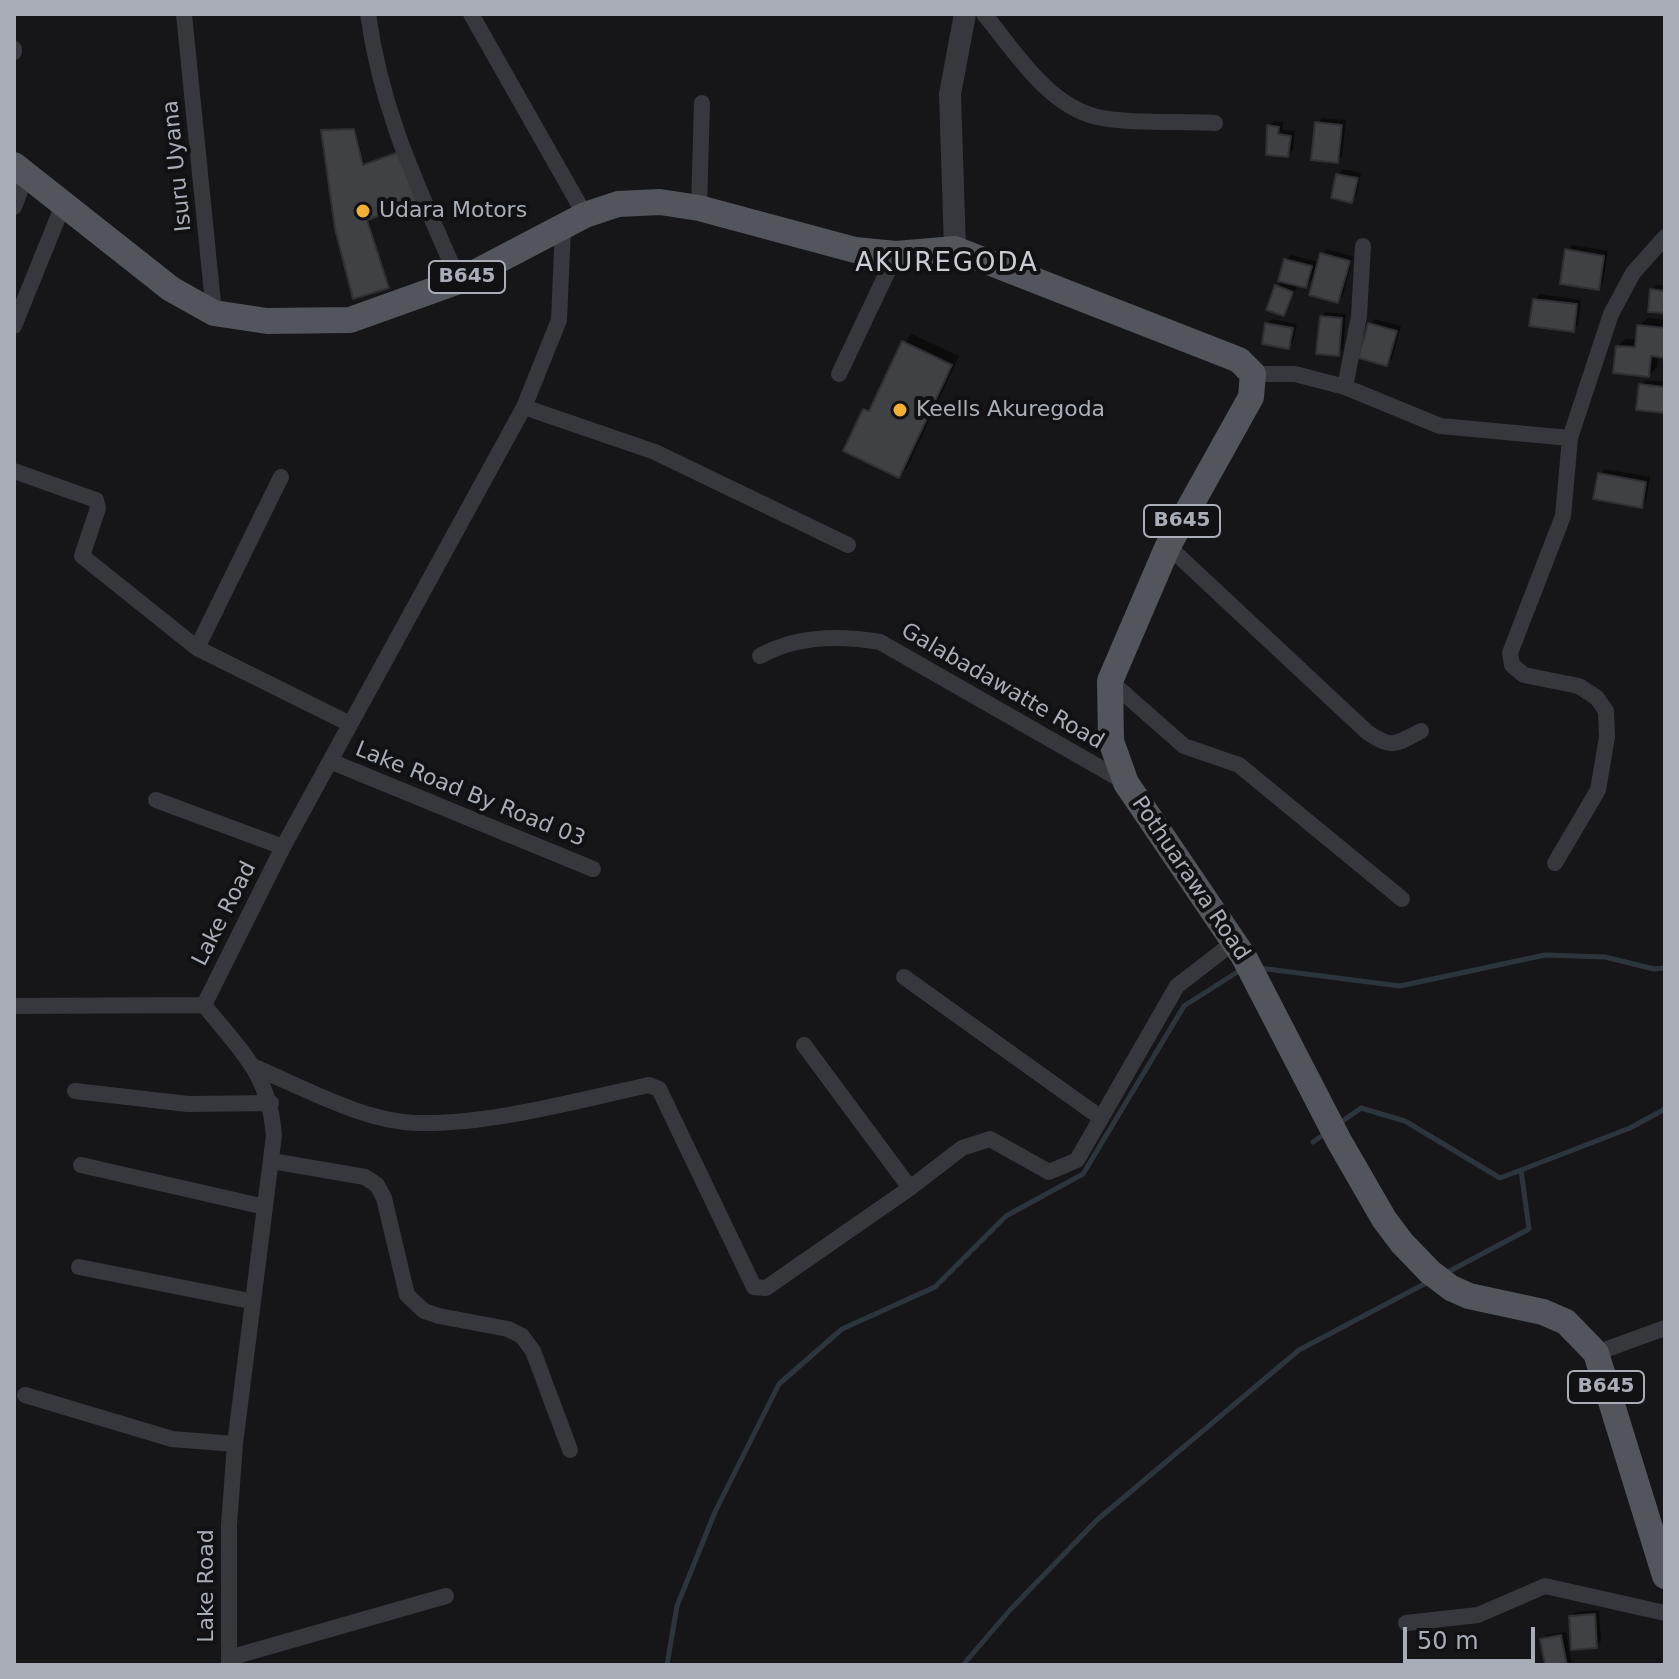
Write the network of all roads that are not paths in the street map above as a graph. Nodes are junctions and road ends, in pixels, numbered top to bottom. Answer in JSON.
{"nodes":[{"id":1,"x":184,"y":14,"type":"edge"},
{"id":2,"x":368,"y":14,"type":"edge"},
{"id":3,"x":471,"y":14,"type":"edge"},
{"id":4,"x":965,"y":14,"type":"edge"},
{"id":5,"x":984,"y":14,"type":"edge"},
{"id":6,"x":702,"y":103,"type":"dead end"},
{"id":7,"x":1215,"y":123,"type":"dead end"},
{"id":8,"x":20,"y":170,"type":"edge"},
{"id":9,"x":63,"y":205,"type":"junction"},
{"id":10,"x":14,"y":207,"type":"edge"},
{"id":11,"x":699,"y":208,"type":"junction"},
{"id":12,"x":574,"y":221,"type":"junction"},
{"id":13,"x":1665,"y":237,"type":"edge"},
{"id":14,"x":1363,"y":246,"type":"dead end"},
{"id":15,"x":955,"y":249,"type":"junction"},
{"id":16,"x":896,"y":254,"type":"junction"},
{"id":17,"x":459,"y":281,"type":"junction"},
{"id":18,"x":214,"y":313,"type":"junction"},
{"id":19,"x":14,"y":326,"type":"edge"},
{"id":20,"x":839,"y":374,"type":"dead end"},
{"id":21,"x":1253,"y":374,"type":"junction"},
{"id":22,"x":1345,"y":387,"type":"junction"},
{"id":23,"x":524,"y":407,"type":"junction"},
{"id":24,"x":1570,"y":438,"type":"junction"},
{"id":25,"x":14,"y":471,"type":"edge"},
{"id":26,"x":281,"y":477,"type":"dead end"},
{"id":27,"x":848,"y":545,"type":"dead end"},
{"id":28,"x":1168,"y":546,"type":"junction"},
{"id":29,"x":197,"y":648,"type":"junction"},
{"id":30,"x":760,"y":656,"type":"dead end"},
{"id":31,"x":1110,"y":681,"type":"junction"},
{"id":32,"x":350,"y":724,"type":"junction"},
{"id":33,"x":1421,"y":731,"type":"dead end"},
{"id":34,"x":330,"y":761,"type":"junction"},
{"id":35,"x":1126,"y":783,"type":"junction"},
{"id":36,"x":156,"y":800,"type":"dead end"},
{"id":37,"x":283,"y":847,"type":"junction"},
{"id":38,"x":1555,"y":863,"type":"dead end"},
{"id":39,"x":593,"y":869,"type":"dead end"},
{"id":40,"x":1402,"y":899,"type":"dead end"},
{"id":41,"x":1239,"y":950,"type":"junction"},
{"id":42,"x":904,"y":977,"type":"dead end"},
{"id":43,"x":204,"y":1005,"type":"junction"},
{"id":44,"x":15,"y":1007,"type":"edge"},
{"id":45,"x":804,"y":1045,"type":"dead end"},
{"id":46,"x":254,"y":1067,"type":"junction"},
{"id":47,"x":75,"y":1091,"type":"dead end"},
{"id":48,"x":271,"y":1103,"type":"junction"},
{"id":49,"x":1101,"y":1118,"type":"junction"},
{"id":50,"x":272,"y":1161,"type":"junction"},
{"id":51,"x":81,"y":1165,"type":"dead end"},
{"id":52,"x":910,"y":1188,"type":"junction"},
{"id":53,"x":265,"y":1207,"type":"junction"},
{"id":54,"x":79,"y":1267,"type":"dead end"},
{"id":55,"x":250,"y":1301,"type":"junction"},
{"id":56,"x":1665,"y":1328,"type":"edge"},
{"id":57,"x":1596,"y":1353,"type":"junction"},
{"id":58,"x":25,"y":1395,"type":"dead end"},
{"id":59,"x":235,"y":1444,"type":"junction"},
{"id":60,"x":570,"y":1450,"type":"dead end"},
{"id":61,"x":1665,"y":1576,"type":"edge"},
{"id":62,"x":446,"y":1596,"type":"dead end"},
{"id":63,"x":1665,"y":1613,"type":"edge"},
{"id":64,"x":1406,"y":1623,"type":"dead end"},
{"id":65,"x":229,"y":1662,"type":"edge"}],
"edges":[{"from":1,"to":18,"type":"street","name":"Isuru Uyana"},
{"from":2,"to":17,"type":"street"},
{"from":3,"to":12,"type":"street"},
{"from":4,"to":15,"type":"street"},
{"from":5,"to":7,"type":"street"},
{"from":6,"to":11,"type":"street"},
{"from":8,"to":9,"type":"main road","number":"B645"},
{"from":8,"to":10,"type":"street"},
{"from":9,"to":18,"type":"main road","number":"B645"},
{"from":9,"to":19,"type":"street"},
{"from":11,"to":12,"type":"main road","number":"B645"},
{"from":11,"to":16,"type":"main road","number":"B645"},
{"from":12,"to":17,"type":"main road","number":"B645"},
{"from":12,"to":23,"type":"street","name":"Lake Road"},
{"from":13,"to":24,"type":"street"},
{"from":14,"to":22,"type":"street"},
{"from":15,"to":16,"type":"main road","number":"B645"},
{"from":15,"to":21,"type":"main road","number":"B645"},
{"from":16,"to":20,"type":"street"},
{"from":17,"to":18,"type":"main road","number":"B645"},
{"from":21,"to":22,"type":"street"},
{"from":21,"to":28,"type":"main road","name":"Pothuarawa Road","number":"B645"},
{"from":22,"to":24,"type":"street"},
{"from":23,"to":27,"type":"street"},
{"from":23,"to":32,"type":"street","name":"Lake Road"},
{"from":24,"to":38,"type":"street"},
{"from":25,"to":29,"type":"street"},
{"from":26,"to":29,"type":"street"},
{"from":28,"to":31,"type":"main road","name":"Pothuarawa Road","number":"B645"},
{"from":28,"to":33,"type":"street"},
{"from":29,"to":32,"type":"street"},
{"from":30,"to":35,"type":"street","name":"Galabadawatte Road"},
{"from":31,"to":35,"type":"main road","name":"Pothuarawa Road","number":"B645"},
{"from":31,"to":40,"type":"street"},
{"from":32,"to":34,"type":"street","name":"Lake Road"},
{"from":34,"to":37,"type":"street","name":"Lake Road"},
{"from":34,"to":39,"type":"street","name":"Lake Road By Road 03"},
{"from":35,"to":41,"type":"main road","name":"Pothuarawa Road","number":"B645"},
{"from":36,"to":37,"type":"street"},
{"from":37,"to":43,"type":"street","name":"Lake Road"},
{"from":41,"to":49,"type":"street"},
{"from":41,"to":57,"type":"main road","name":"Pothuarawa Road","number":"B645"},
{"from":42,"to":49,"type":"street"},
{"from":43,"to":44,"type":"street"},
{"from":43,"to":46,"type":"street","name":"Lake Road"},
{"from":45,"to":52,"type":"street"},
{"from":46,"to":48,"type":"street","name":"Lake Road"},
{"from":46,"to":52,"type":"street"},
{"from":47,"to":48,"type":"street"},
{"from":48,"to":50,"type":"street","name":"Lake Road"},
{"from":49,"to":52,"type":"street"},
{"from":50,"to":53,"type":"street","name":"Lake Road"},
{"from":50,"to":60,"type":"street"},
{"from":51,"to":53,"type":"street"},
{"from":53,"to":55,"type":"street","name":"Lake Road"},
{"from":54,"to":55,"type":"street"},
{"from":55,"to":59,"type":"street","name":"Lake Road"},
{"from":56,"to":57,"type":"street"},
{"from":57,"to":61,"type":"main road","name":"Pothuarawa Road","number":"B645"},
{"from":58,"to":59,"type":"street"},
{"from":59,"to":65,"type":"street","name":"Lake Road"},
{"from":62,"to":65,"type":"street"},
{"from":63,"to":64,"type":"street"}]}
